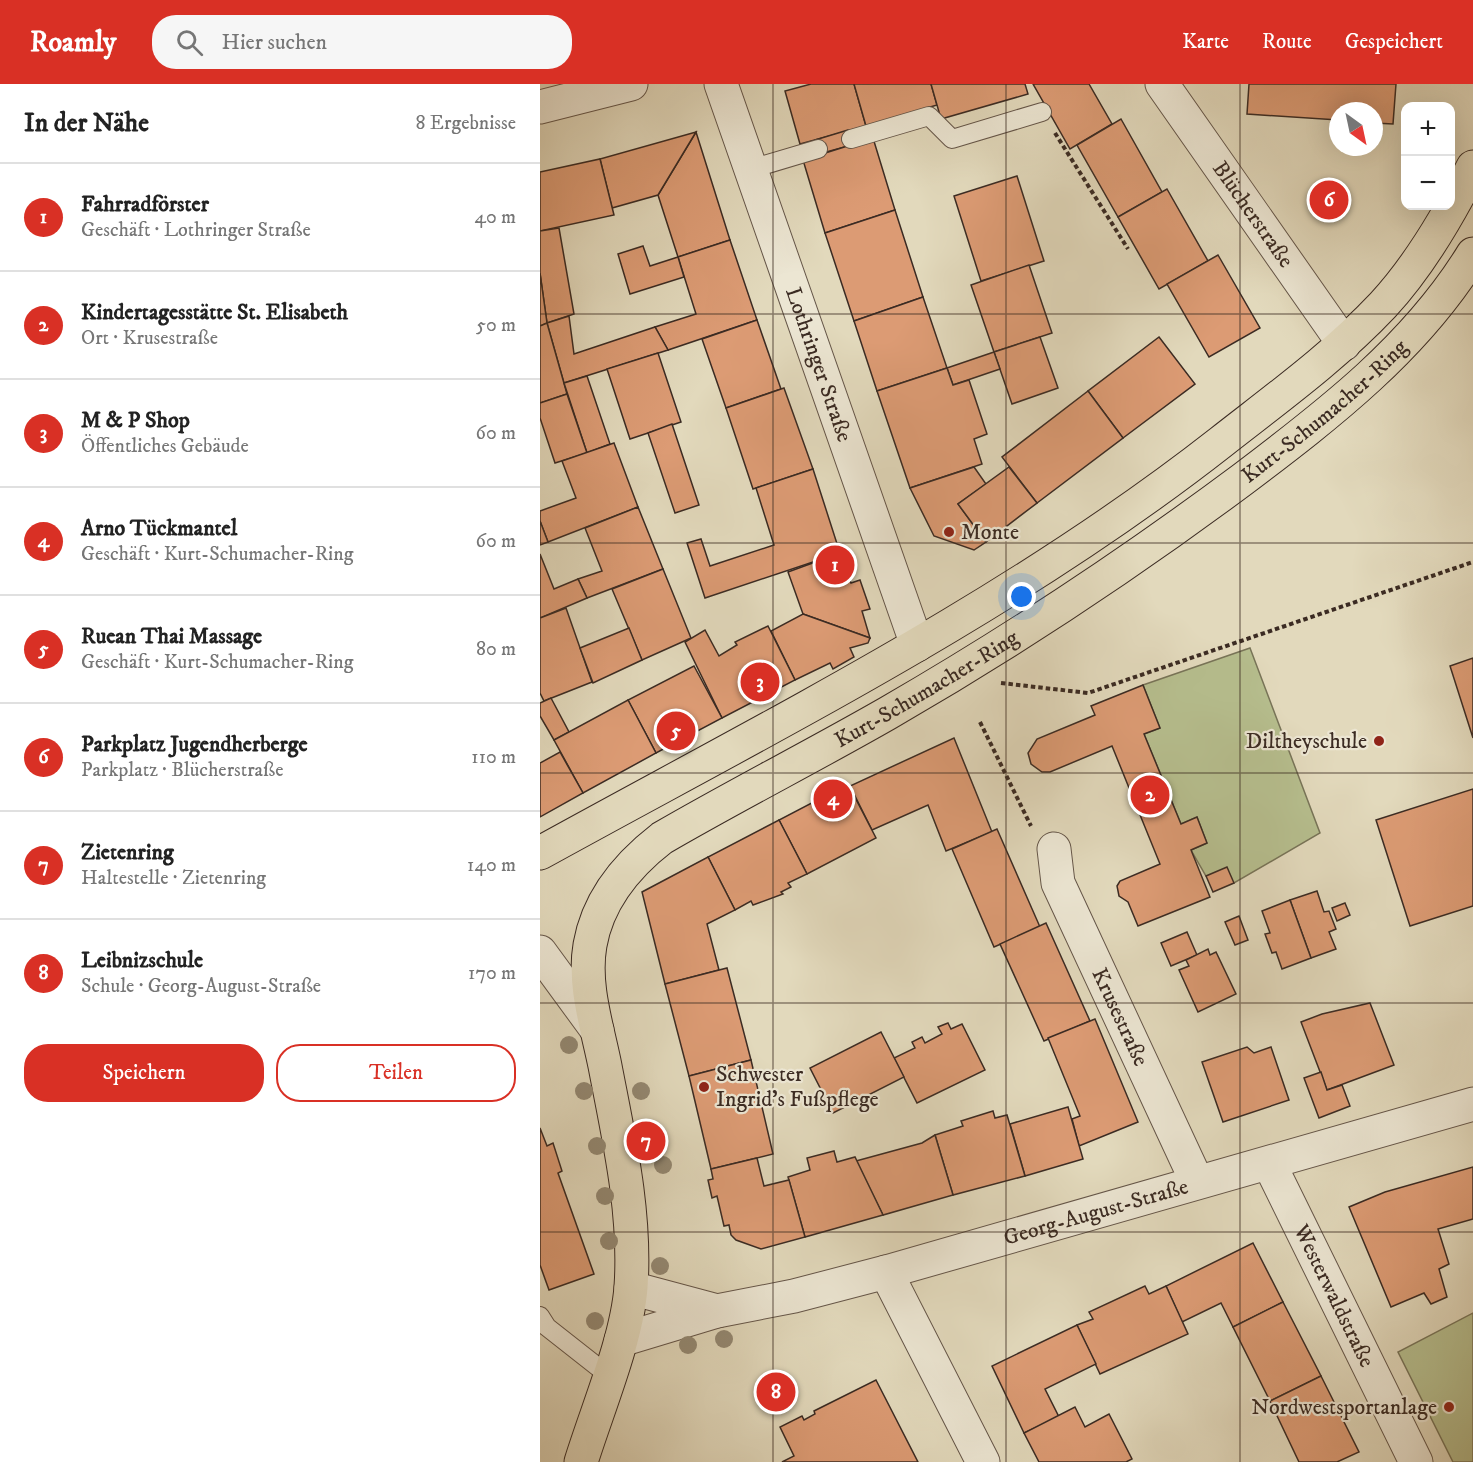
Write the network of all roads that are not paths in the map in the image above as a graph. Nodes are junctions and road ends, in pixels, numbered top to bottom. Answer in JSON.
{"nodes":[{"id":1,"x":631,"y":84,"type":"edge"},
{"id":2,"x":721,"y":84,"type":"edge"},
{"id":3,"x":1162,"y":84,"type":"edge"},
{"id":4,"x":540,"y":107,"type":"edge"},
{"id":5,"x":1042,"y":112,"type":"road end"},
{"id":6,"x":850,"y":139,"type":"dead end"},
{"id":7,"x":818,"y":149,"type":"dead end"},
{"id":8,"x":1473,"y":167,"type":"edge"},
{"id":9,"x":750,"y":169,"type":"junction"},
{"id":10,"x":1473,"y":254,"type":"edge"},
{"id":11,"x":1344,"y":344,"type":"junction"},
{"id":12,"x":917,"y":645,"type":"junction"},
{"id":13,"x":1054,"y":849,"type":"dead end"},
{"id":14,"x":540,"y":853,"type":"edge"},
{"id":15,"x":540,"y":952,"type":"edge"},
{"id":16,"x":597,"y":1030,"type":"junction"},
{"id":17,"x":1473,"y":1104,"type":"edge"},
{"id":18,"x":1269,"y":1163,"type":"junction"},
{"id":19,"x":1197,"y":1182,"type":"junction"},
{"id":20,"x":886,"y":1272,"type":"junction"},
{"id":21,"x":631,"y":1288,"type":"junction"},
{"id":22,"x":717,"y":1311,"type":"junction"},
{"id":23,"x":540,"y":1316,"type":"edge"},
{"id":24,"x":621,"y":1340,"type":"junction"},
{"id":25,"x":608,"y":1375,"type":"junction"},
{"id":26,"x":581,"y":1462,"type":"edge"},
{"id":27,"x":983,"y":1462,"type":"edge"},
{"id":28,"x":1416,"y":1462,"type":"edge"}],
"edges":[{"from":1,"to":4,"type":"street"},
{"from":2,"to":9,"type":"street","name":"Lothringer Straße"},
{"from":3,"to":11,"type":"street","name":"Blücherstraße"},
{"from":5,"to":6,"type":"lane"},
{"from":7,"to":9,"type":"lane"},
{"from":8,"to":11,"type":"main road","name":"Kurt-Schumacher-Ring"},
{"from":9,"to":12,"type":"street","name":"Lothringer Straße"},
{"from":10,"to":16,"type":"main road","name":"Kurt-Schumacher-Ring"},
{"from":11,"to":12,"type":"main road","name":"Kurt-Schumacher-Ring"},
{"from":12,"to":14,"type":"main road","name":"Kurt-Schumacher-Ring"},
{"from":13,"to":19,"type":"street","name":"Krusestraße"},
{"from":15,"to":16,"type":"street"},
{"from":16,"to":21,"type":"main road","name":"Kurt-Schumacher-Ring"},
{"from":17,"to":18,"type":"street","name":"Georg-August-Straße"},
{"from":18,"to":19,"type":"street","name":"Georg-August-Straße"},
{"from":18,"to":28,"type":"street","name":"Westerwaldstraße"},
{"from":19,"to":20,"type":"street","name":"Georg-August-Straße"},
{"from":20,"to":22,"type":"street","name":"Georg-August-Straße"},
{"from":20,"to":27,"type":"street"},
{"from":21,"to":22,"type":"street","name":"Georg-August-Straße"},
{"from":21,"to":24,"type":"main road","name":"Kurt-Schumacher-Ring"},
{"from":22,"to":24,"type":"street","name":"Georg-August-Straße"},
{"from":23,"to":25,"type":"lane"},
{"from":24,"to":25,"type":"main road","name":"Kurt-Schumacher-Ring"},
{"from":25,"to":26,"type":"main road","name":"Kurt-Schumacher-Ring"}]}
